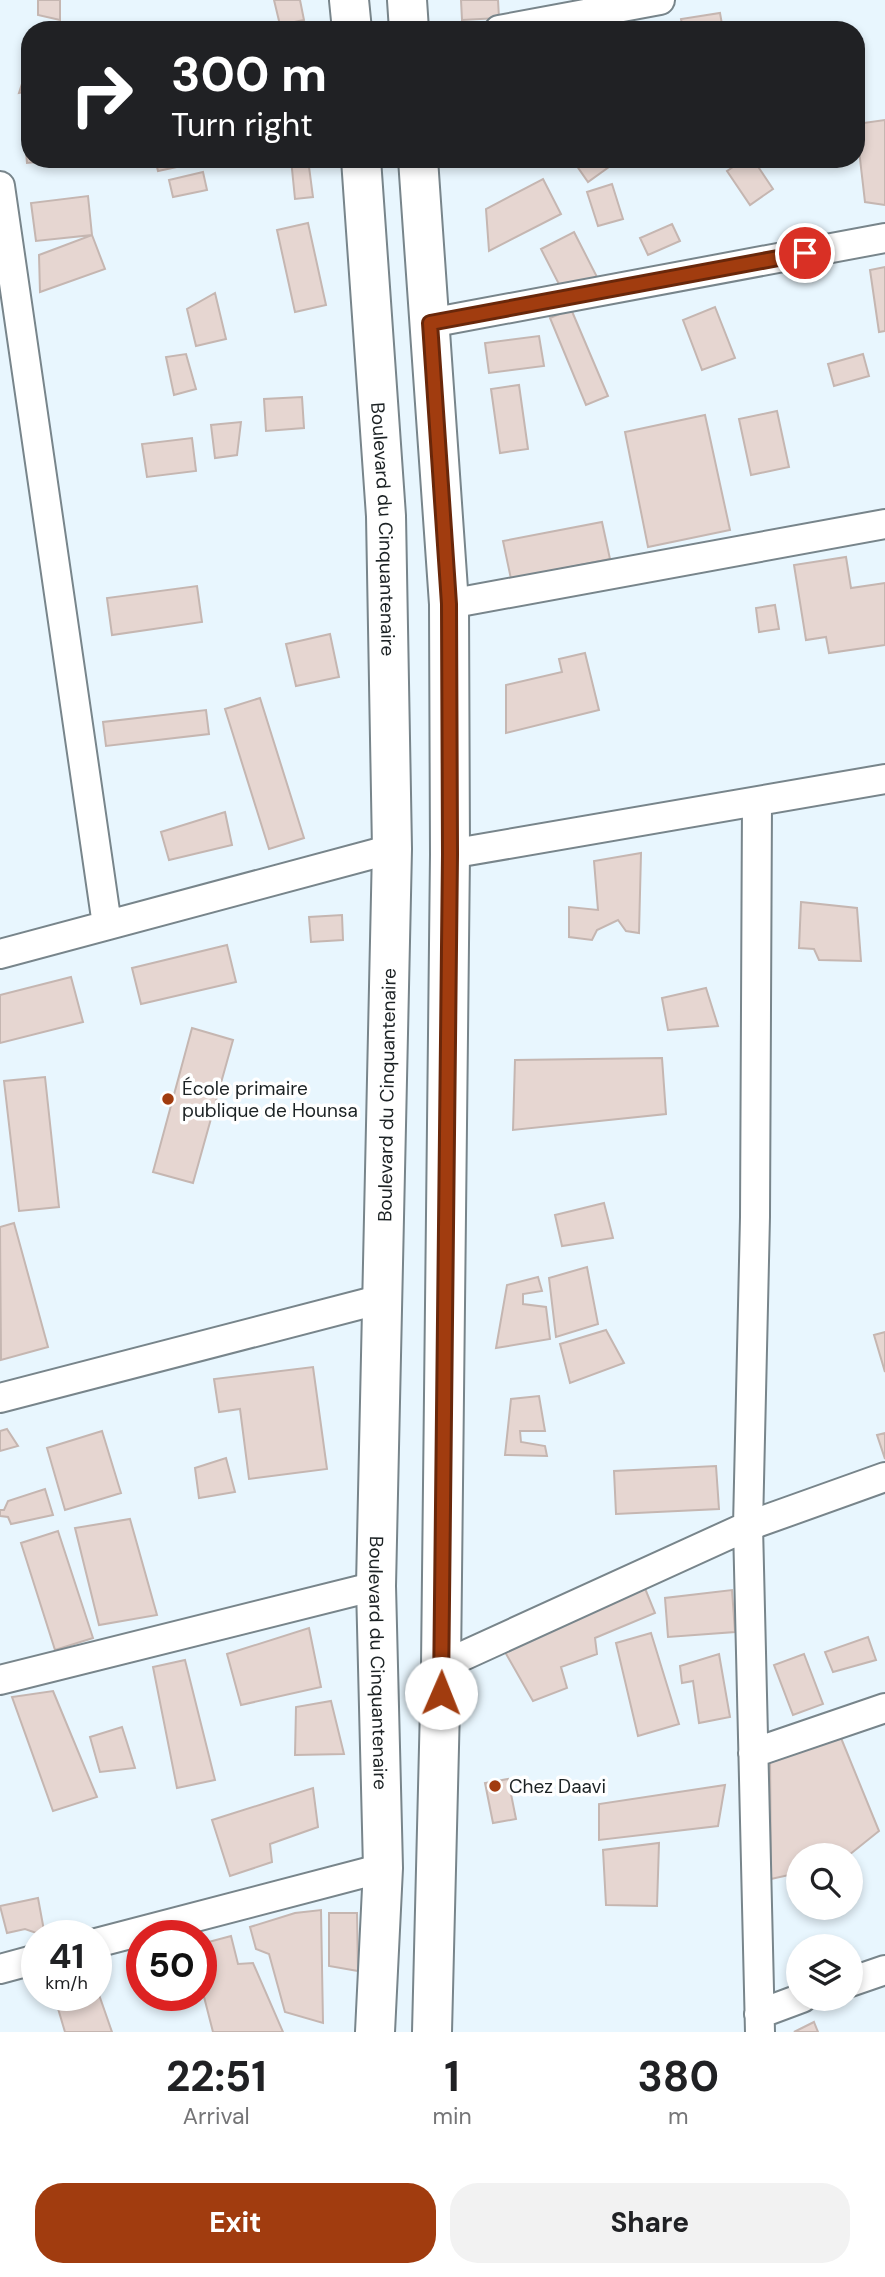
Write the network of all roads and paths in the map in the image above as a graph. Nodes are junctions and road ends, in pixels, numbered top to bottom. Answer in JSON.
{"nodes":[{"id":1,"x":349,"y":0,"type":"edge"},
{"id":2,"x":407,"y":0,"type":"edge"},
{"id":3,"x":660,"y":0,"type":"edge"},
{"id":4,"x":351,"y":21,"type":"edge"},
{"id":5,"x":408,"y":21,"type":"edge"},
{"id":6,"x":547,"y":21,"type":"edge"},
{"id":7,"x":362,"y":168,"type":"edge"},
{"id":8,"x":419,"y":168,"type":"edge"},
{"id":9,"x":0,"y":186,"type":"edge"},
{"id":10,"x":885,"y":238,"type":"edge"},
{"id":11,"x":430,"y":323,"type":"junction"},
{"id":12,"x":885,"y":524,"type":"edge"},
{"id":13,"x":449,"y":604,"type":"junction"},
{"id":14,"x":885,"y":779,"type":"edge"},
{"id":15,"x":757,"y":803,"type":"junction"},
{"id":16,"x":392,"y":849,"type":"junction"},
{"id":17,"x":450,"y":854,"type":"junction"},
{"id":18,"x":107,"y":925,"type":"junction"},
{"id":19,"x":0,"y":954,"type":"edge"},
{"id":20,"x":383,"y":1299,"type":"junction"},
{"id":21,"x":0,"y":1398,"type":"edge"},
{"id":22,"x":885,"y":1477,"type":"edge"},
{"id":23,"x":748,"y":1526,"type":"junction"},
{"id":24,"x":376,"y":1586,"type":"junction"},
{"id":25,"x":441,"y":1666,"type":"junction"},
{"id":26,"x":0,"y":1679,"type":"edge"},
{"id":27,"x":885,"y":1708,"type":"edge"},
{"id":28,"x":753,"y":1754,"type":"junction"},
{"id":29,"x":383,"y":1868,"type":"junction"},
{"id":30,"x":112,"y":1939,"type":"edge"},
{"id":31,"x":21,"y":1963,"type":"edge"},
{"id":32,"x":0,"y":1969,"type":"edge"},
{"id":33,"x":885,"y":1970,"type":"edge"},
{"id":34,"x":863,"y":1978,"type":"edge"},
{"id":35,"x":786,"y":2008,"type":"edge"},
{"id":36,"x":760,"y":2023,"type":"edge"},
{"id":37,"x":375,"y":2032,"type":"edge"},
{"id":38,"x":432,"y":2032,"type":"edge"}],
"edges":[{"from":1,"to":4,"type":"main road"},
{"from":2,"to":5,"type":"main road"},
{"from":3,"to":6,"type":"street"},
{"from":7,"to":16,"type":"main road","name":"Boulevard du Cinquantenaire"},
{"from":8,"to":11,"type":"main road"},
{"from":9,"to":18,"type":"street"},
{"from":10,"to":11,"type":"street"},
{"from":11,"to":13,"type":"main road"},
{"from":12,"to":13,"type":"street"},
{"from":13,"to":17,"type":"main road"},
{"from":14,"to":15,"type":"street"},
{"from":15,"to":17,"type":"street"},
{"from":15,"to":23,"type":"street"},
{"from":16,"to":18,"type":"street"},
{"from":16,"to":20,"type":"main road","name":"Boulevard du Cinquantenaire"},
{"from":17,"to":25,"type":"main road"},
{"from":18,"to":19,"type":"street"},
{"from":20,"to":21,"type":"street"},
{"from":20,"to":24,"type":"main road","name":"Boulevard du Cinquantenaire"},
{"from":22,"to":23,"type":"street"},
{"from":23,"to":25,"type":"street"},
{"from":23,"to":28,"type":"street"},
{"from":24,"to":26,"type":"street"},
{"from":24,"to":29,"type":"main road","name":"Boulevard du Cinquantenaire"},
{"from":25,"to":38,"type":"main road"},
{"from":27,"to":28,"type":"street"},
{"from":28,"to":36,"type":"street"},
{"from":29,"to":30,"type":"street"},
{"from":29,"to":37,"type":"main road","name":"Boulevard du Cinquantenaire"},
{"from":31,"to":32,"type":"street"},
{"from":33,"to":34,"type":"street"},
{"from":35,"to":36,"type":"street"}]}
